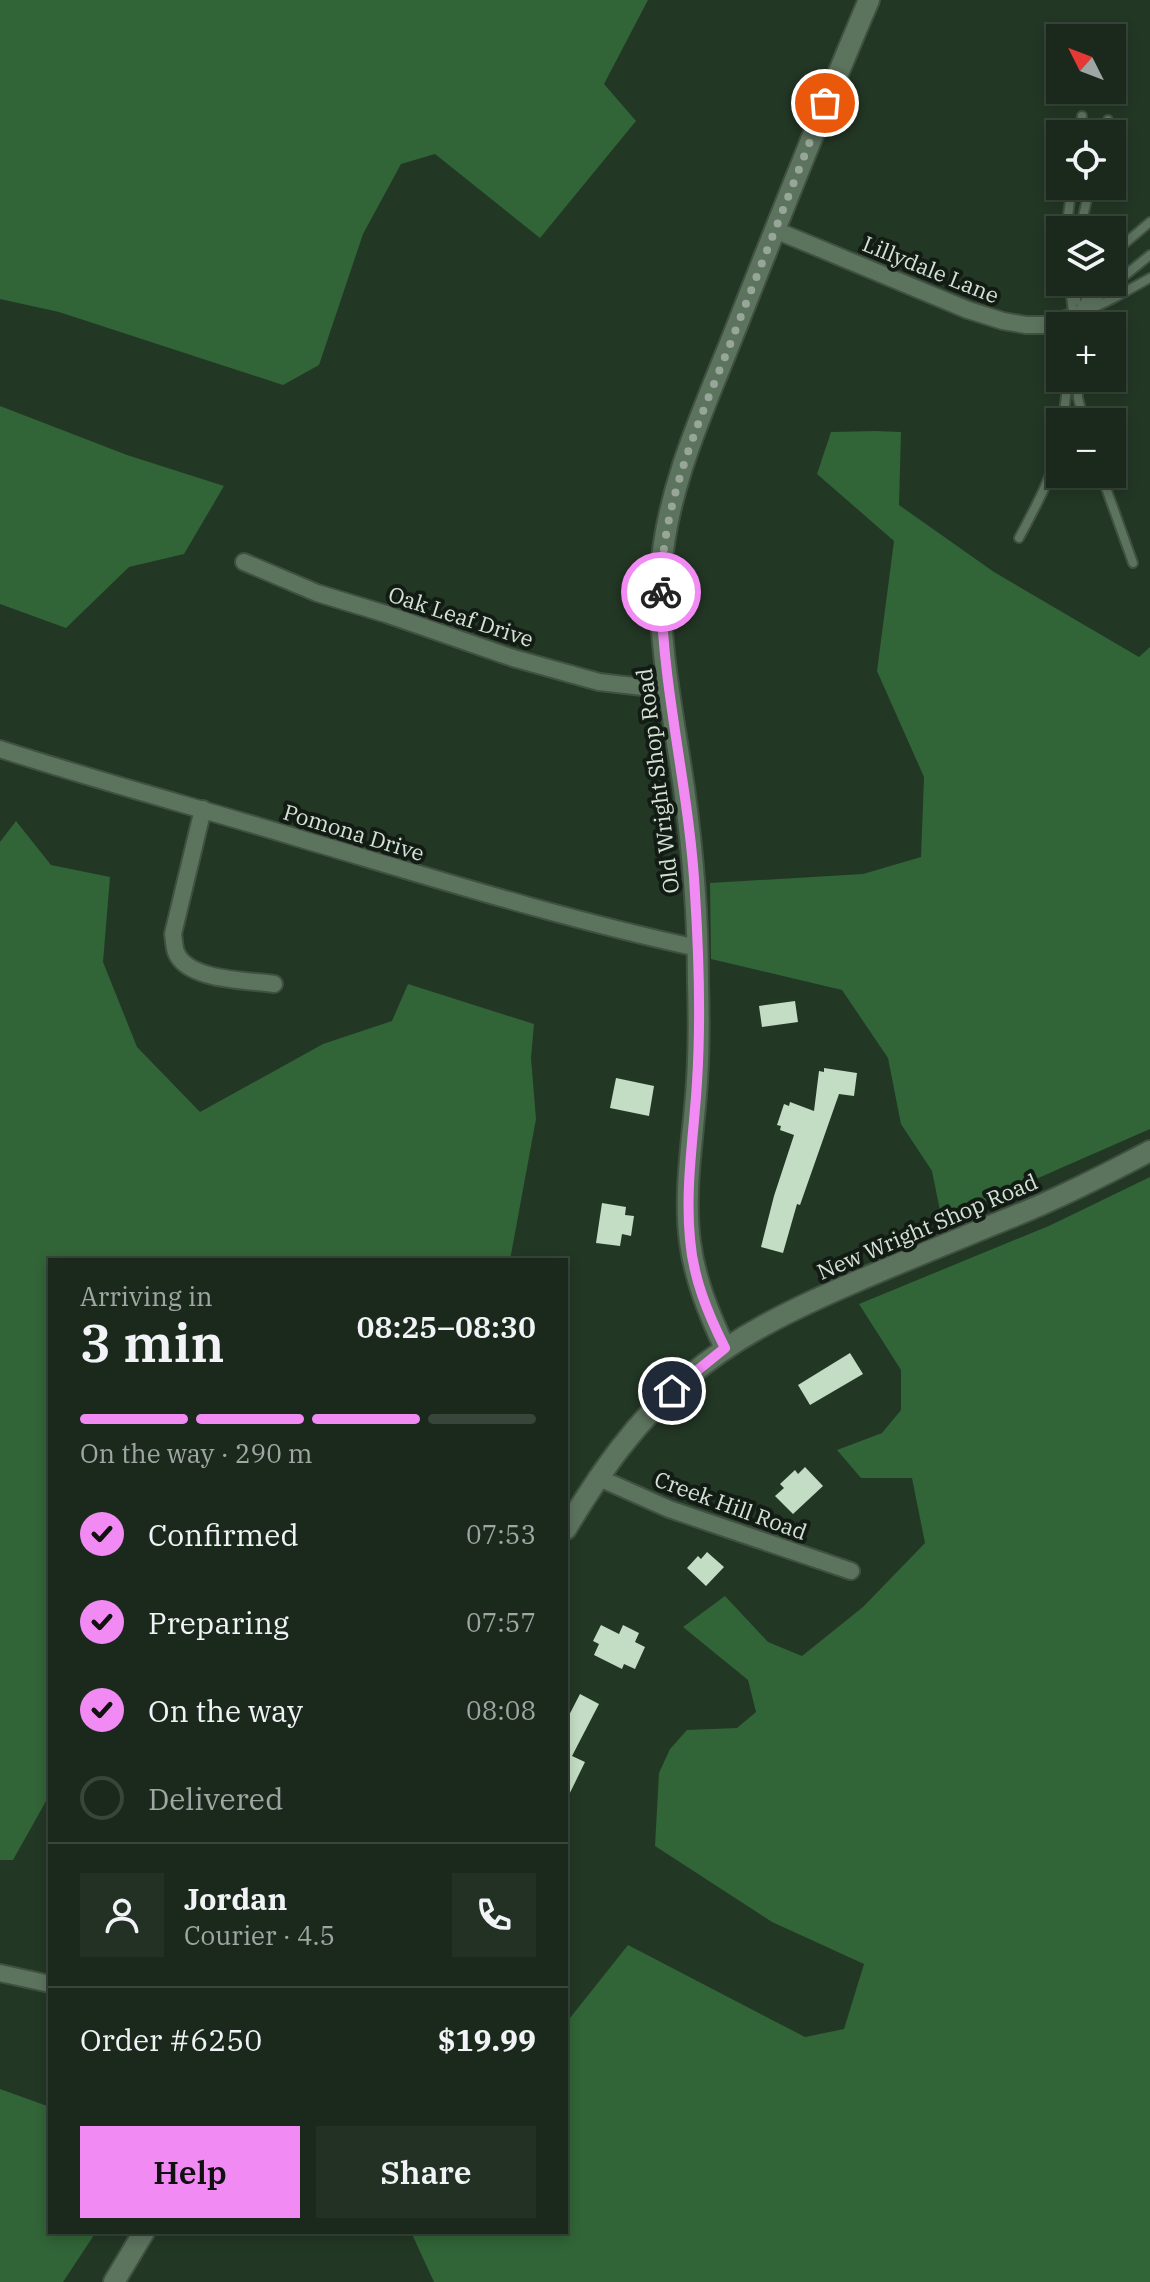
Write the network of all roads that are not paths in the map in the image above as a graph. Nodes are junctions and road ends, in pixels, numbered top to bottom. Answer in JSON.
{"nodes":[{"id":1,"x":869,"y":0,"type":"edge"},
{"id":2,"x":1082,"y":116,"type":"dead end"},
{"id":3,"x":1082,"y":120,"type":"edge"},
{"id":4,"x":1150,"y":222,"type":"edge"},
{"id":5,"x":775,"y":230,"type":"junction"},
{"id":6,"x":1126,"y":242,"type":"edge"},
{"id":7,"x":1150,"y":255,"type":"edge"},
{"id":8,"x":1150,"y":278,"type":"edge"},
{"id":9,"x":1087,"y":312,"type":"edge"},
{"id":10,"x":1092,"y":312,"type":"edge"},
{"id":11,"x":1046,"y":325,"type":"edge"},
{"id":12,"x":1046,"y":483,"type":"edge"},
{"id":13,"x":1106,"y":488,"type":"edge"},
{"id":14,"x":1019,"y":538,"type":"dead end"},
{"id":15,"x":244,"y":562,"type":"dead end"},
{"id":16,"x":1133,"y":563,"type":"dead end"},
{"id":17,"x":669,"y":690,"type":"junction"},
{"id":18,"x":0,"y":749,"type":"edge"},
{"id":19,"x":203,"y":809,"type":"junction"},
{"id":20,"x":698,"y":948,"type":"junction"},
{"id":21,"x":274,"y":984,"type":"dead end"},
{"id":22,"x":1150,"y":1151,"type":"edge"},
{"id":23,"x":725,"y":1348,"type":"junction"},
{"id":24,"x":597,"y":1477,"type":"junction"},
{"id":25,"x":568,"y":1526,"type":"edge"},
{"id":26,"x":851,"y":1571,"type":"dead end"},
{"id":27,"x":0,"y":1973,"type":"edge"},
{"id":28,"x":48,"y":1984,"type":"edge"},
{"id":29,"x":143,"y":2234,"type":"edge"},
{"id":30,"x":114,"y":2282,"type":"edge"}],
"edges":[{"from":1,"to":5,"type":"street","name":"Old Wright Shop Road"},
{"from":2,"to":3,"type":"lane"},
{"from":4,"to":6,"type":"lane"},
{"from":5,"to":11,"type":"street","name":"Lillydale Lane"},
{"from":5,"to":17,"type":"street","name":"Old Wright Shop Road"},
{"from":7,"to":9,"type":"lane"},
{"from":8,"to":10,"type":"lane"},
{"from":12,"to":14,"type":"lane"},
{"from":13,"to":16,"type":"lane"},
{"from":15,"to":17,"type":"street","name":"Oak Leaf Drive"},
{"from":17,"to":20,"type":"street","name":"Old Wright Shop Road"},
{"from":18,"to":19,"type":"street","name":"Pomona Drive"},
{"from":19,"to":20,"type":"street","name":"Pomona Drive"},
{"from":19,"to":21,"type":"street"},
{"from":20,"to":23,"type":"street","name":"Old Wright Shop Road"},
{"from":22,"to":23,"type":"street","name":"New Wright Shop Road"},
{"from":23,"to":24,"type":"street","name":"New Wright Shop Road"},
{"from":24,"to":25,"type":"street","name":"New Wright Shop Road"},
{"from":24,"to":26,"type":"street","name":"Creek Hill Road"},
{"from":27,"to":28,"type":"street"},
{"from":29,"to":30,"type":"street"}]}
